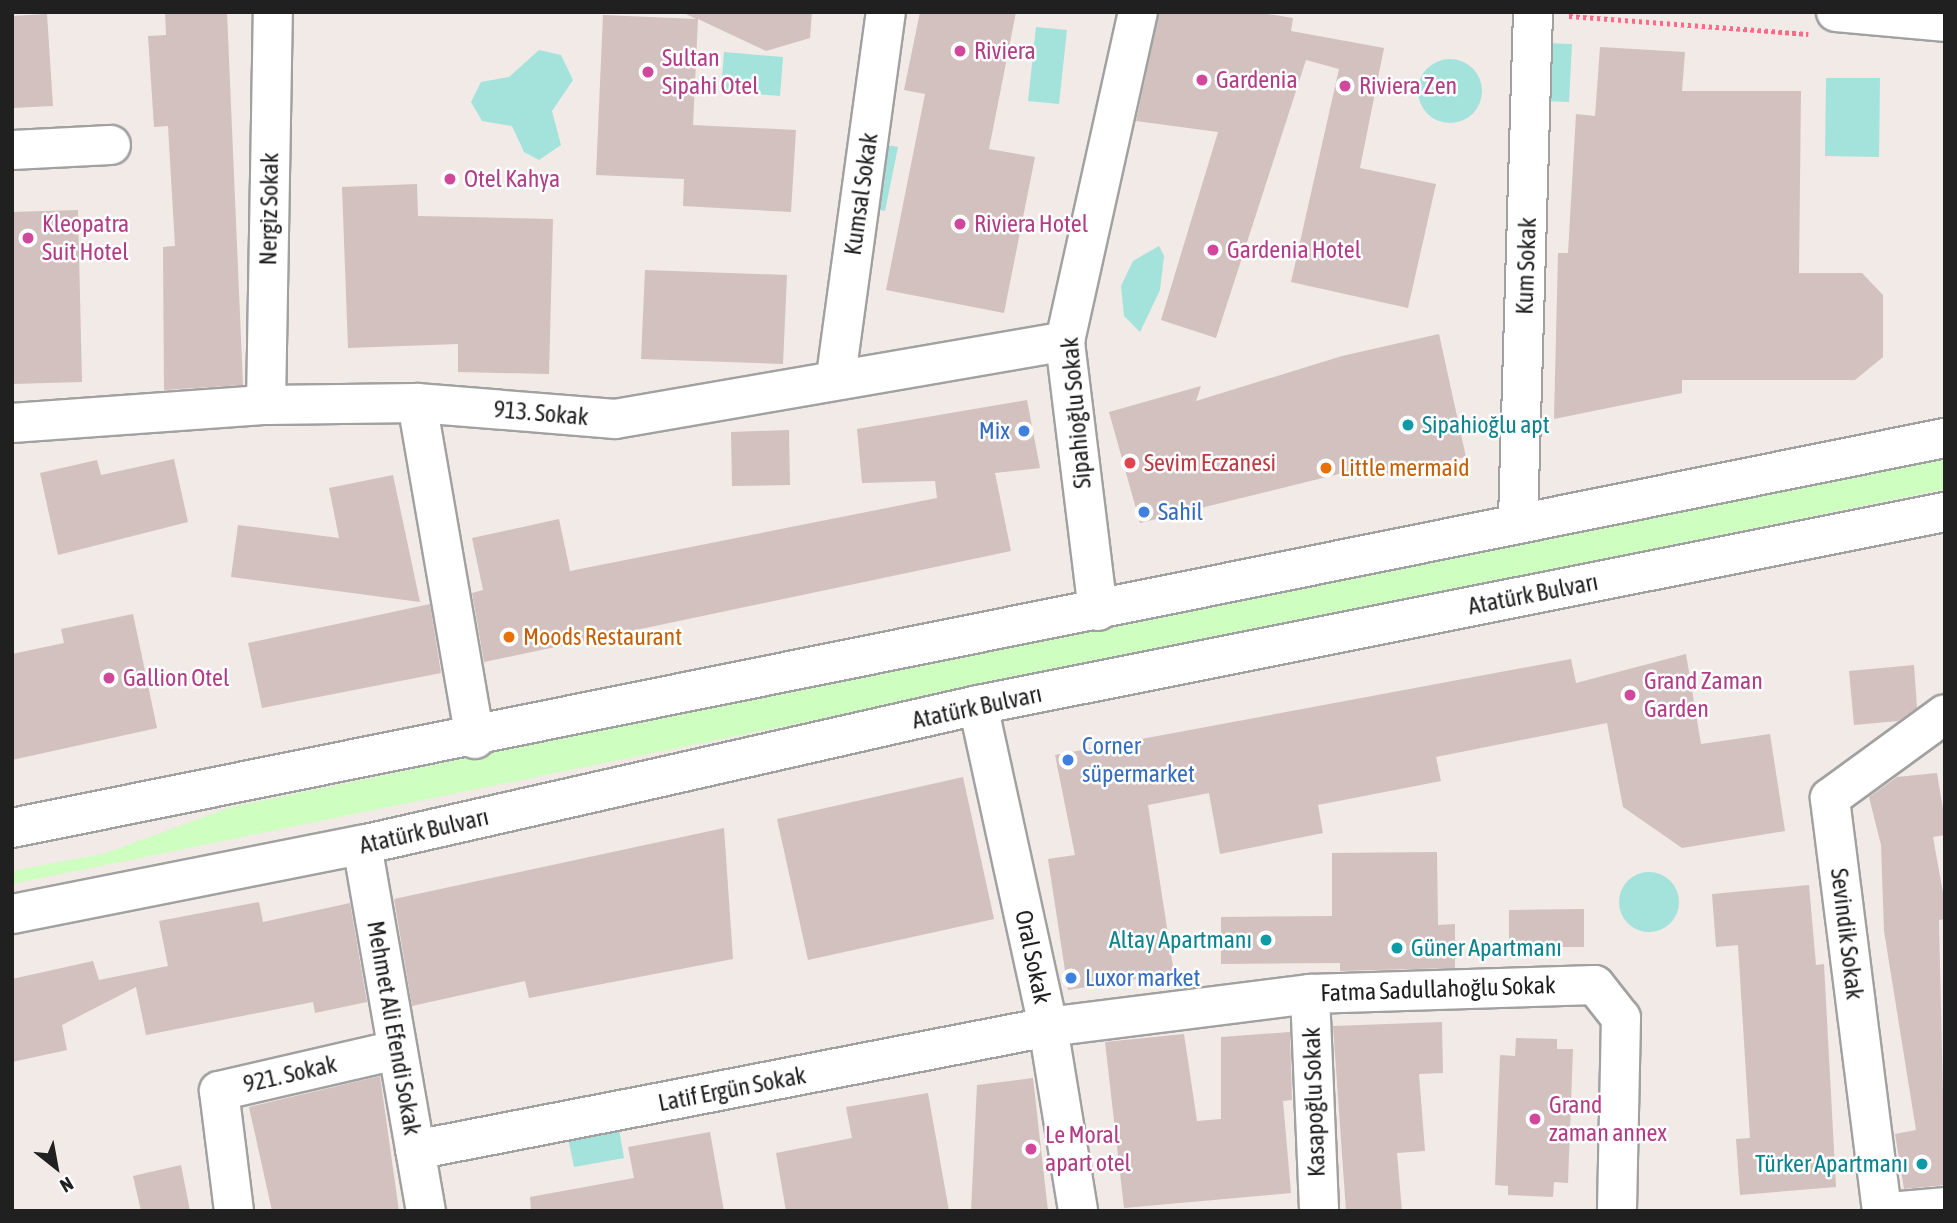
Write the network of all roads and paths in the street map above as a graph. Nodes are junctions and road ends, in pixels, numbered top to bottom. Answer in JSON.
{"nodes":[{"id":1,"x":273,"y":12,"type":"edge"},
{"id":2,"x":886,"y":12,"type":"edge"},
{"id":3,"x":1138,"y":12,"type":"edge"},
{"id":4,"x":1533,"y":13,"type":"edge"},
{"id":5,"x":1945,"y":22,"type":"edge"},
{"id":6,"x":1824,"y":23,"type":"edge"},
{"id":7,"x":111,"y":145,"type":"dead end"},
{"id":8,"x":12,"y":150,"type":"edge"},
{"id":9,"x":1065,"y":341,"type":"junction"},
{"id":10,"x":836,"y":376,"type":"junction"},
{"id":11,"x":417,"y":403,"type":"junction"},
{"id":12,"x":266,"y":405,"type":"junction"},
{"id":13,"x":12,"y":423,"type":"edge"},
{"id":14,"x":1945,"y":438,"type":"edge"},
{"id":15,"x":1945,"y":512,"type":"edge"},
{"id":16,"x":1518,"y":520,"type":"junction"},
{"id":17,"x":1098,"y":611,"type":"junction"},
{"id":18,"x":978,"y":705,"type":"junction"},
{"id":19,"x":1945,"y":714,"type":"edge"},
{"id":20,"x":475,"y":739,"type":"junction"},
{"id":21,"x":12,"y":828,"type":"edge"},
{"id":22,"x":362,"y":845,"type":"junction"},
{"id":23,"x":12,"y":914,"type":"edge"},
{"id":24,"x":1310,"y":994,"type":"junction"},
{"id":25,"x":1048,"y":1027,"type":"junction"},
{"id":26,"x":397,"y":1050,"type":"junction"},
{"id":27,"x":415,"y":1150,"type":"junction"},
{"id":28,"x":1945,"y":1207,"type":"edge"},
{"id":29,"x":234,"y":1211,"type":"edge"},
{"id":30,"x":426,"y":1211,"type":"edge"},
{"id":31,"x":1079,"y":1211,"type":"edge"},
{"id":32,"x":1319,"y":1211,"type":"edge"},
{"id":33,"x":1617,"y":1211,"type":"edge"},
{"id":34,"x":1882,"y":1211,"type":"edge"},
{"id":35,"x":1900,"y":1211,"type":"edge"}],
"edges":[{"from":1,"to":12,"type":"street","name":"Nergiz Sokak"},
{"from":2,"to":10,"type":"street","name":"Kumsal Sokak"},
{"from":3,"to":9,"type":"street","name":"Sipahioğlu Sokak"},
{"from":4,"to":6,"type":"path"},
{"from":4,"to":16,"type":"street","name":"Kum Sokak"},
{"from":5,"to":6,"type":"street"},
{"from":7,"to":8,"type":"street"},
{"from":9,"to":10,"type":"street","name":"913. Sokak"},
{"from":9,"to":17,"type":"street","name":"Sipahioğlu Sokak"},
{"from":10,"to":11,"type":"street","name":"913. Sokak"},
{"from":11,"to":12,"type":"street","name":"913. Sokak"},
{"from":11,"to":20,"type":"street"},
{"from":12,"to":13,"type":"street","name":"913. Sokak"},
{"from":14,"to":16,"type":"street"},
{"from":15,"to":18,"type":"street","name":"Atatürk Bulvarı"},
{"from":16,"to":17,"type":"street"},
{"from":17,"to":20,"type":"street"},
{"from":18,"to":22,"type":"street","name":"Atatürk Bulvarı"},
{"from":18,"to":25,"type":"street","name":"Oral Sokak"},
{"from":19,"to":34,"type":"street","name":"Sevindik Sokak"},
{"from":20,"to":21,"type":"street"},
{"from":22,"to":23,"type":"street","name":"Atatürk Bulvarı"},
{"from":22,"to":26,"type":"street","name":"Mehmet Ali Efendi Sokak"},
{"from":24,"to":25,"type":"street","name":"Fatma Sadullahoğlu Sokak"},
{"from":24,"to":32,"type":"street","name":"Kasapoğlu Sokak"},
{"from":24,"to":33,"type":"street","name":"Fatma Sadullahoğlu Sokak"},
{"from":25,"to":27,"type":"street","name":"Latif Ergün Sokak"},
{"from":25,"to":31,"type":"street","name":"Oral Sokak"},
{"from":26,"to":27,"type":"street","name":"Mehmet Ali Efendi Sokak"},
{"from":26,"to":29,"type":"street","name":"921. Sokak"},
{"from":27,"to":30,"type":"street","name":"Mehmet Ali Efendi Sokak"},
{"from":28,"to":35,"type":"street"}]}
